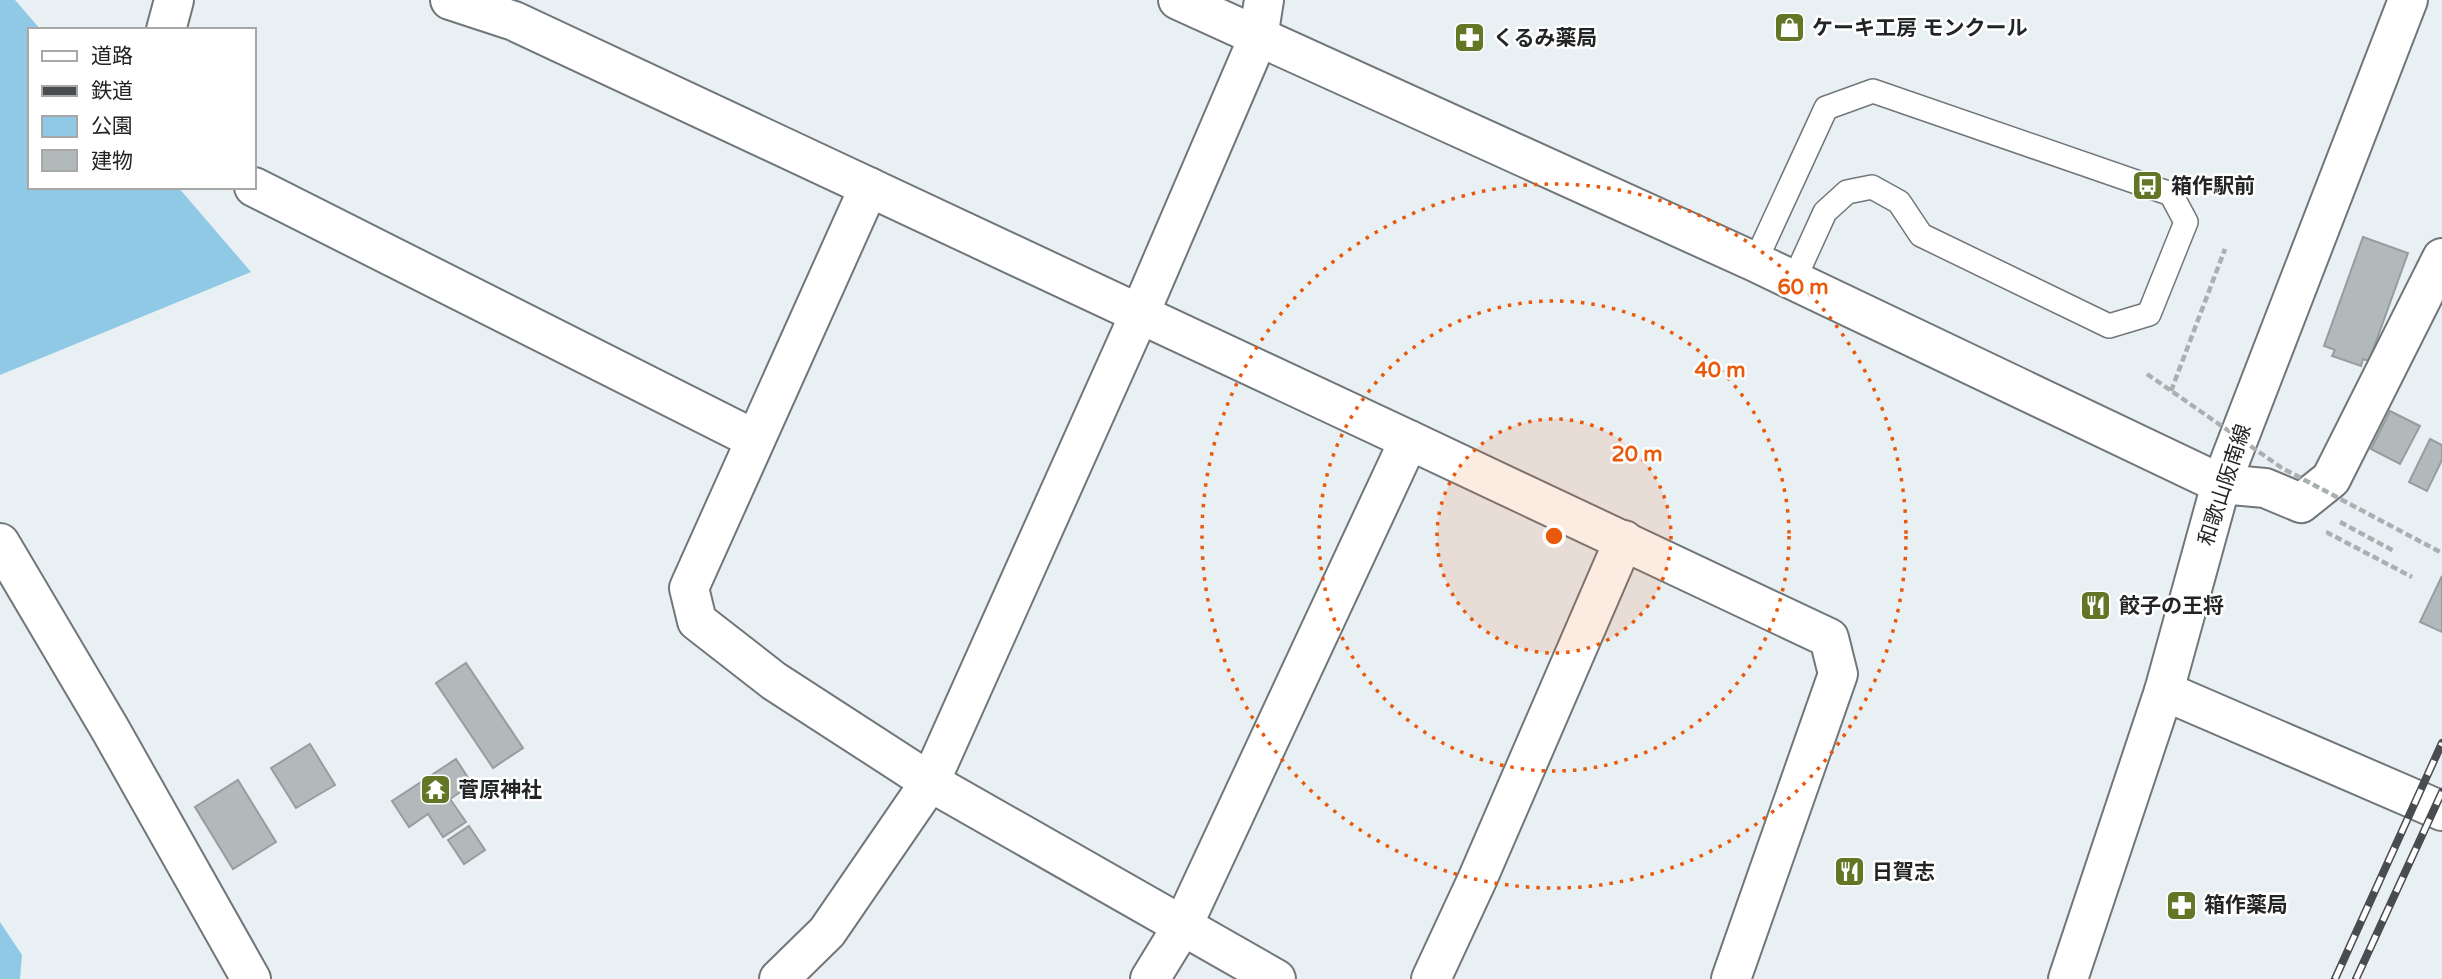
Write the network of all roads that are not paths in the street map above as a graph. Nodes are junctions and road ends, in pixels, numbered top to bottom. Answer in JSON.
{"nodes":[{"id":1,"x":174,"y":0,"type":"edge"},
{"id":2,"x":450,"y":0,"type":"edge"},
{"id":3,"x":1178,"y":0,"type":"edge"},
{"id":4,"x":1264,"y":0,"type":"edge"},
{"id":5,"x":2407,"y":0,"type":"edge"},
{"id":6,"x":167,"y":28,"type":"edge"},
{"id":7,"x":1258,"y":38,"type":"junction"},
{"id":8,"x":869,"y":187,"type":"junction"},
{"id":9,"x":256,"y":188,"type":"edge"},
{"id":10,"x":2442,"y":258,"type":"edge"},
{"id":11,"x":1755,"y":262,"type":"junction"},
{"id":12,"x":1794,"y":280,"type":"junction"},
{"id":13,"x":1140,"y":313,"type":"junction"},
{"id":14,"x":754,"y":439,"type":"junction"},
{"id":15,"x":1409,"y":440,"type":"junction"},
{"id":16,"x":2221,"y":484,"type":"junction"},
{"id":17,"x":1624,"y":540,"type":"junction"},
{"id":18,"x":0,"y":543,"type":"edge"},
{"id":19,"x":2164,"y":691,"type":"junction"},
{"id":20,"x":930,"y":782,"type":"junction"},
{"id":21,"x":2442,"y":811,"type":"edge"},
{"id":22,"x":1183,"y":925,"type":"junction"},
{"id":23,"x":251,"y":979,"type":"edge"},
{"id":24,"x":779,"y":979,"type":"edge"},
{"id":25,"x":1150,"y":979,"type":"edge"},
{"id":26,"x":1276,"y":979,"type":"edge"},
{"id":27,"x":1431,"y":979,"type":"edge"},
{"id":28,"x":1731,"y":979,"type":"edge"},
{"id":29,"x":2068,"y":979,"type":"edge"}],
"edges":[{"from":1,"to":6,"type":"street"},
{"from":2,"to":8,"type":"street"},
{"from":3,"to":7,"type":"street"},
{"from":4,"to":7,"type":"street"},
{"from":5,"to":16,"type":"street","name":"和歌山阪南線"},
{"from":7,"to":11,"type":"street"},
{"from":7,"to":13,"type":"street"},
{"from":8,"to":13,"type":"street"},
{"from":8,"to":14,"type":"street"},
{"from":9,"to":14,"type":"street"},
{"from":10,"to":16,"type":"street"},
{"from":11,"to":12,"type":"street"},
{"from":11,"to":12,"type":"lane"},
{"from":12,"to":16,"type":"street"},
{"from":13,"to":15,"type":"street"},
{"from":13,"to":20,"type":"street"},
{"from":14,"to":20,"type":"street"},
{"from":15,"to":17,"type":"street"},
{"from":15,"to":22,"type":"street"},
{"from":16,"to":19,"type":"street","name":"和歌山阪南線"},
{"from":17,"to":27,"type":"street"},
{"from":17,"to":28,"type":"street"},
{"from":18,"to":23,"type":"street"},
{"from":19,"to":21,"type":"street"},
{"from":19,"to":29,"type":"street","name":"和歌山阪南線"},
{"from":20,"to":22,"type":"street"},
{"from":20,"to":24,"type":"street"},
{"from":22,"to":25,"type":"street"},
{"from":22,"to":26,"type":"street"}]}
